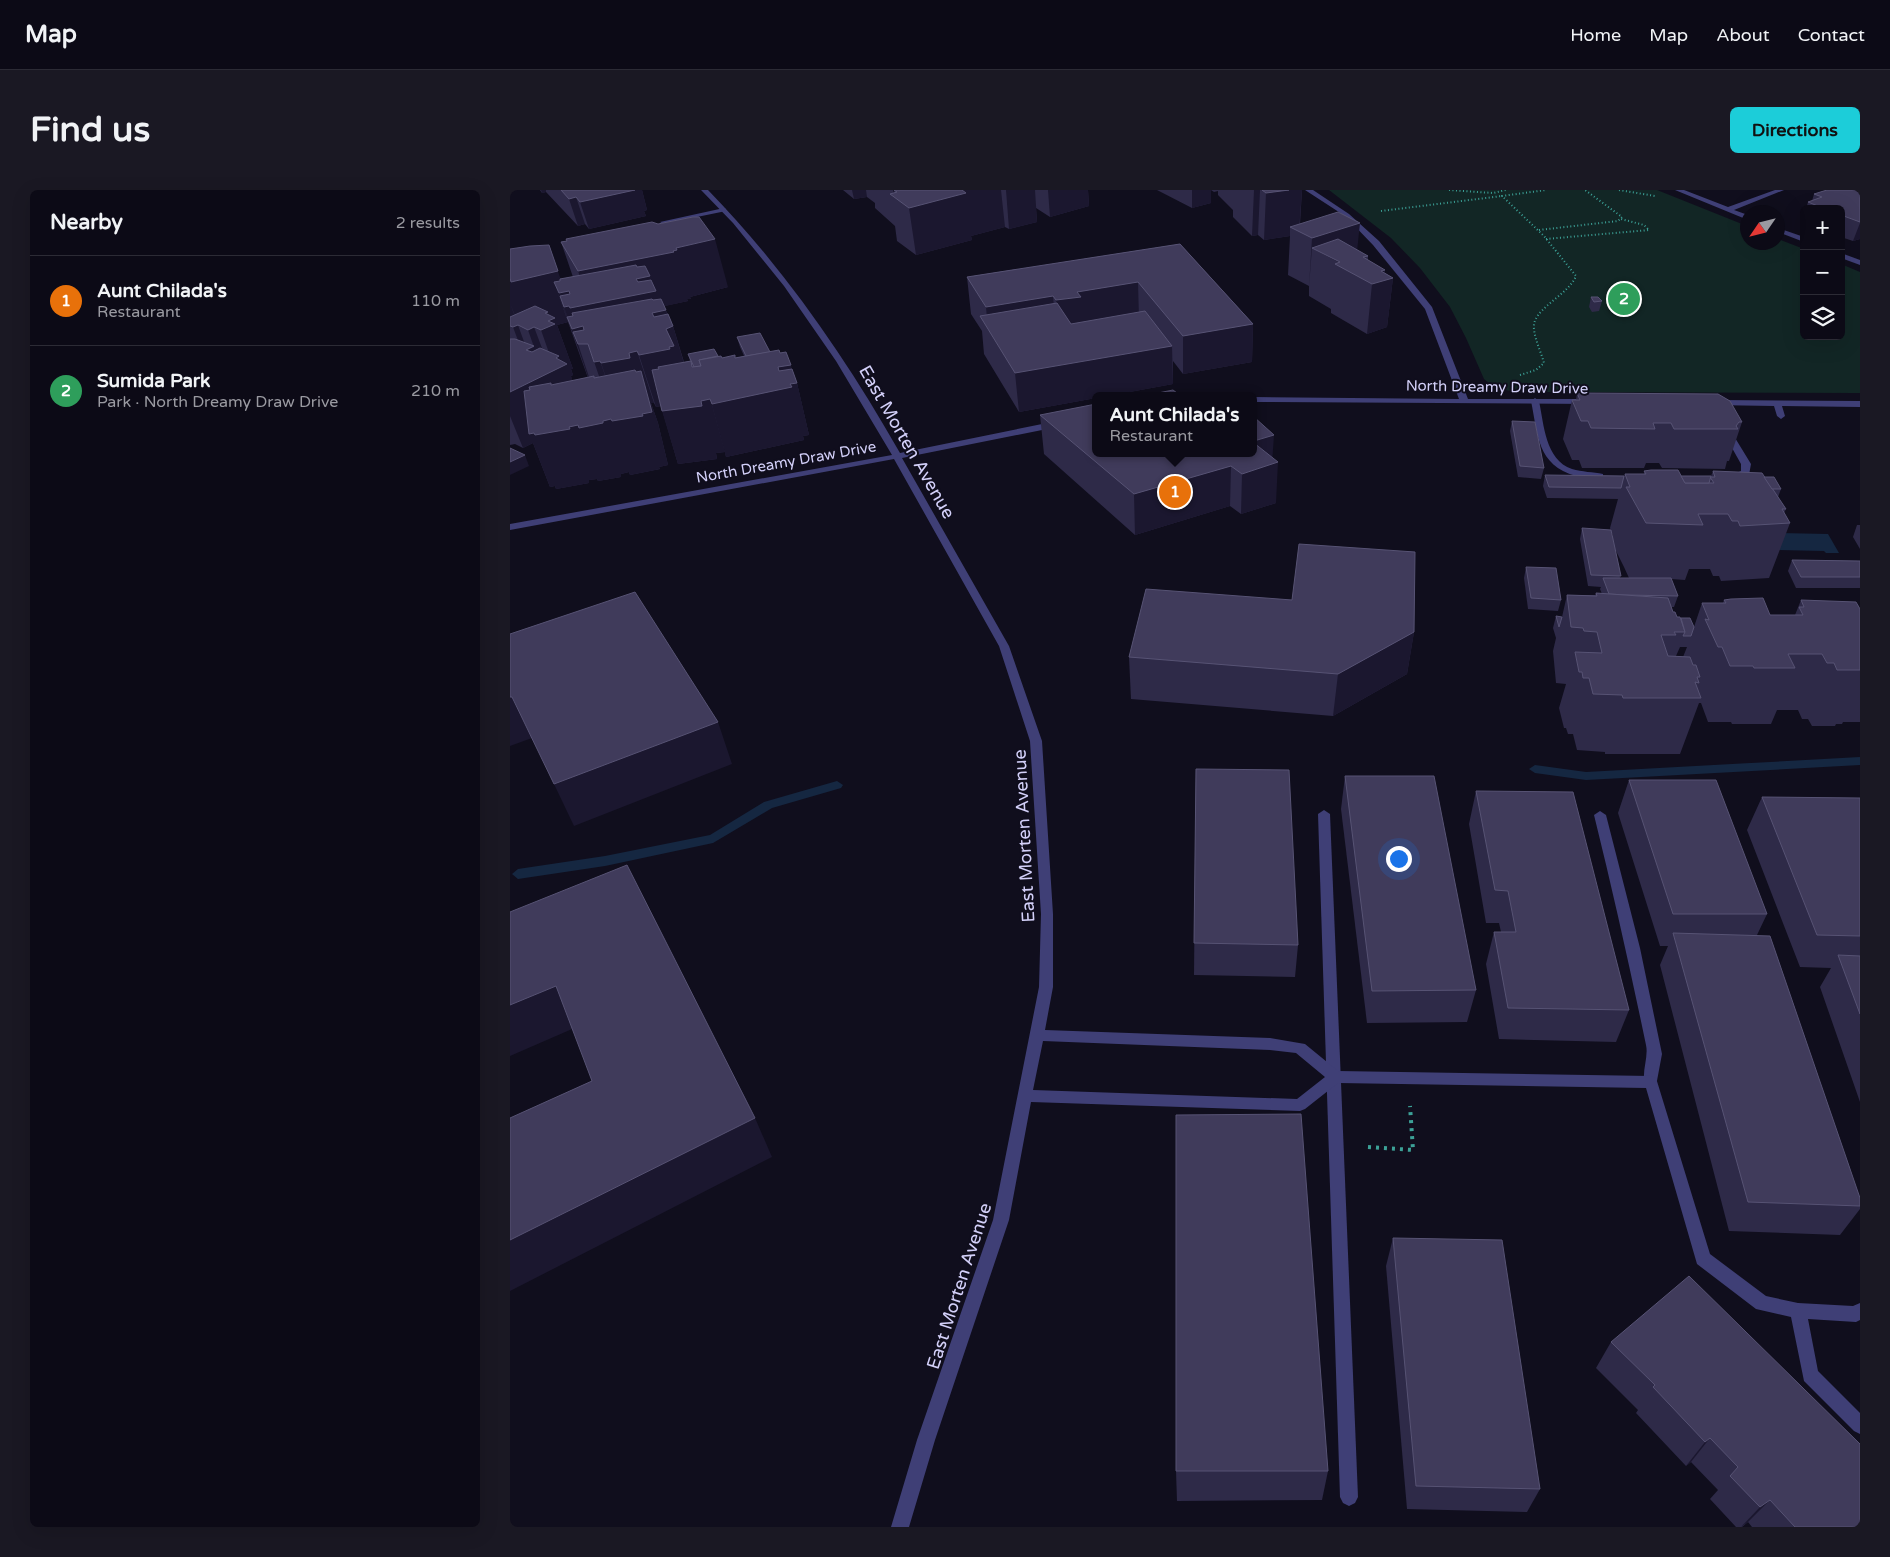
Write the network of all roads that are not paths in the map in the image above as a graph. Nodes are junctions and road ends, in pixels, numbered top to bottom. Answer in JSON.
{"nodes":[{"id":1,"x":704,"y":190,"type":"edge"},
{"id":2,"x":1308,"y":190,"type":"edge"},
{"id":3,"x":1678,"y":190,"type":"edge"},
{"id":4,"x":1781,"y":190,"type":"edge"},
{"id":5,"x":724,"y":210,"type":"junction"},
{"id":6,"x":1727,"y":210,"type":"junction"},
{"id":7,"x":1740,"y":215,"type":"edge"},
{"id":8,"x":663,"y":222,"type":"edge"},
{"id":9,"x":1785,"y":233,"type":"edge"},
{"id":10,"x":1800,"y":238,"type":"edge"},
{"id":11,"x":1845,"y":257,"type":"edge"},
{"id":12,"x":1860,"y":263,"type":"edge"},
{"id":13,"x":1257,"y":400,"type":"edge"},
{"id":14,"x":1464,"y":400,"type":"junction"},
{"id":15,"x":1535,"y":401,"type":"junction"},
{"id":16,"x":1594,"y":402,"type":"edge"},
{"id":17,"x":1777,"y":403,"type":"junction"},
{"id":18,"x":1860,"y":404,"type":"edge"},
{"id":19,"x":1781,"y":416,"type":"dead end"},
{"id":20,"x":1069,"y":422,"type":"edge"},
{"id":21,"x":896,"y":456,"type":"junction"},
{"id":22,"x":1607,"y":476,"type":"edge"},
{"id":23,"x":1726,"y":477,"type":"edge"},
{"id":24,"x":510,"y":527,"type":"edge"},
{"id":25,"x":1324,"y":814,"type":"dead end"},
{"id":26,"x":1600,"y":815,"type":"dead end"},
{"id":27,"x":1037,"y":1035,"type":"junction"},
{"id":28,"x":1335,"y":1077,"type":"junction"},
{"id":29,"x":1651,"y":1082,"type":"junction"},
{"id":30,"x":1025,"y":1096,"type":"junction"},
{"id":31,"x":1798,"y":1311,"type":"junction"},
{"id":32,"x":1860,"y":1311,"type":"edge"},
{"id":33,"x":1860,"y":1425,"type":"edge"},
{"id":34,"x":1349,"y":1496,"type":"dead end"},
{"id":35,"x":900,"y":1527,"type":"edge"}],
"edges":[{"from":1,"to":5,"type":"street","name":"East Morten Avenue"},
{"from":2,"to":14,"type":"street"},
{"from":3,"to":6,"type":"street"},
{"from":4,"to":6,"type":"street"},
{"from":5,"to":8,"type":"street"},
{"from":5,"to":21,"type":"street","name":"East Morten Avenue"},
{"from":6,"to":7,"type":"street"},
{"from":9,"to":10,"type":"street"},
{"from":11,"to":12,"type":"street"},
{"from":13,"to":14,"type":"street","name":"North Dreamy Draw Drive"},
{"from":14,"to":15,"type":"street","name":"North Dreamy Draw Drive"},
{"from":15,"to":16,"type":"street","name":"North Dreamy Draw Drive"},
{"from":15,"to":22,"type":"street"},
{"from":17,"to":18,"type":"street"},
{"from":17,"to":19,"type":"street"},
{"from":17,"to":23,"type":"street"},
{"from":20,"to":21,"type":"street","name":"North Dreamy Draw Drive"},
{"from":21,"to":24,"type":"street","name":"North Dreamy Draw Drive"},
{"from":21,"to":27,"type":"street","name":"East Morten Avenue"},
{"from":25,"to":28,"type":"street"},
{"from":26,"to":29,"type":"street"},
{"from":27,"to":28,"type":"street"},
{"from":27,"to":30,"type":"street","name":"East Morten Avenue"},
{"from":28,"to":29,"type":"street"},
{"from":28,"to":30,"type":"street"},
{"from":28,"to":34,"type":"street"},
{"from":29,"to":31,"type":"street"},
{"from":30,"to":35,"type":"street","name":"East Morten Avenue"},
{"from":31,"to":32,"type":"street"},
{"from":31,"to":33,"type":"street"}]}
